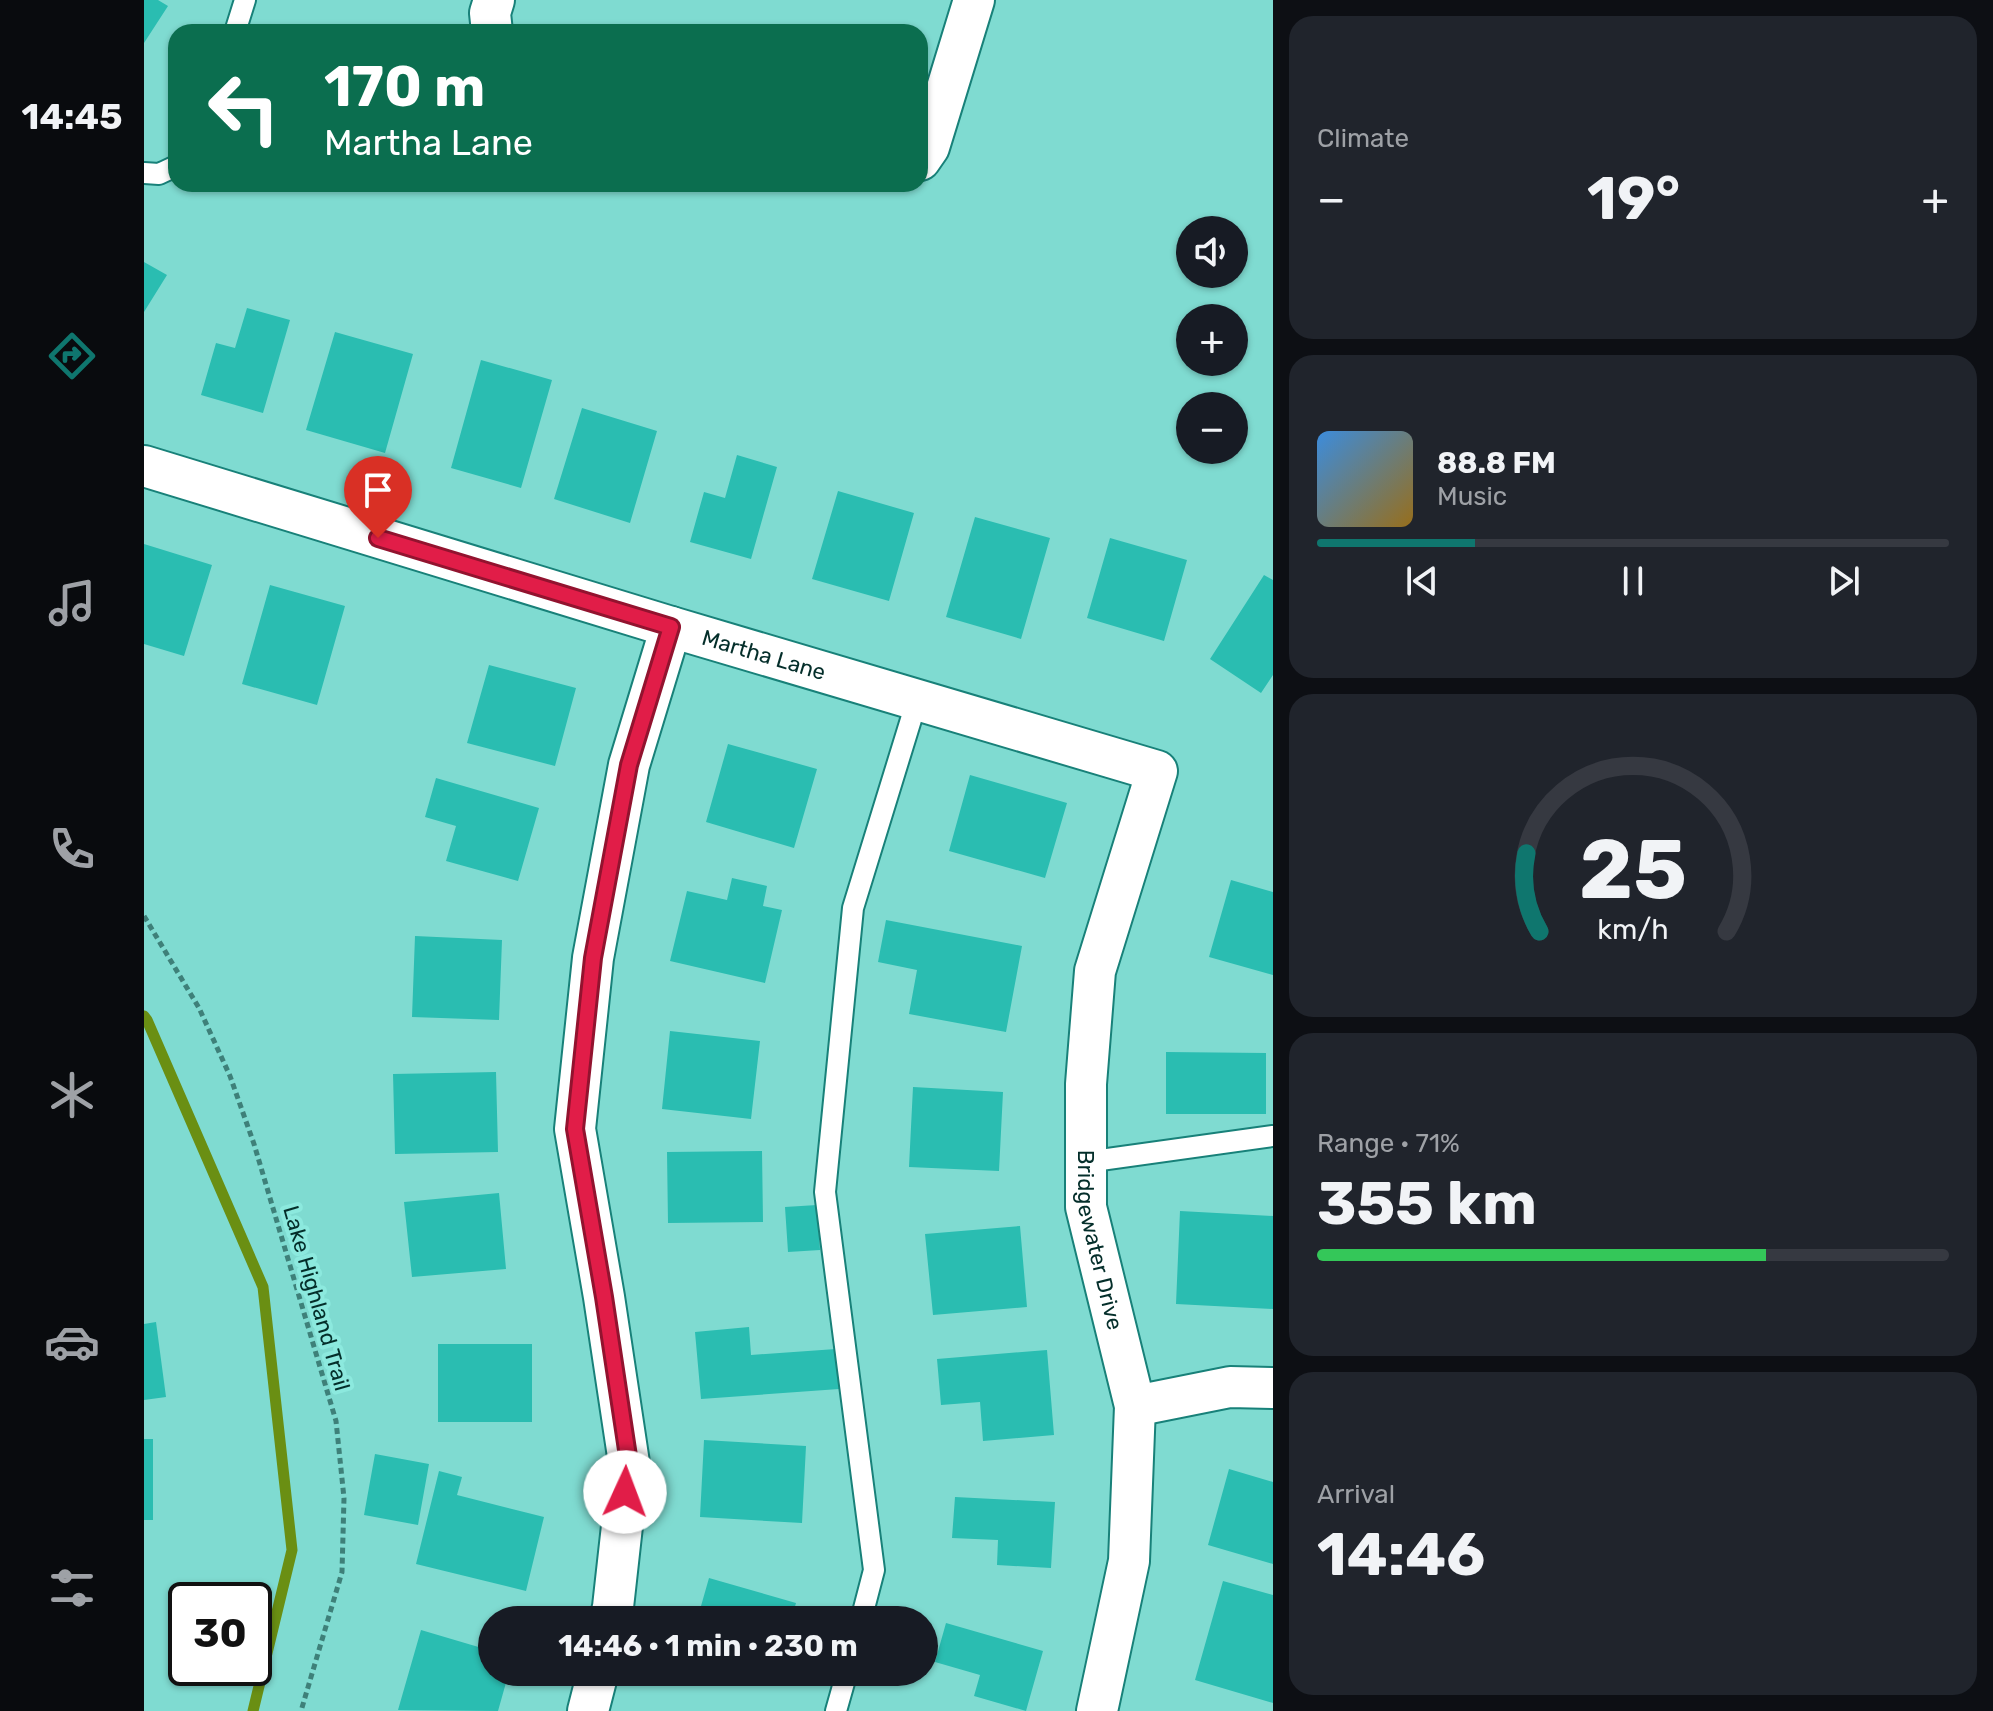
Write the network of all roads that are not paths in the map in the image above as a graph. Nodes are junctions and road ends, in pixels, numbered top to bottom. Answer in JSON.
{"nodes":[{"id":1,"x":245,"y":0,"type":"edge"},
{"id":2,"x":494,"y":0,"type":"edge"},
{"id":3,"x":974,"y":0,"type":"edge"},
{"id":4,"x":238,"y":24,"type":"edge"},
{"id":5,"x":491,"y":24,"type":"edge"},
{"id":6,"x":928,"y":148,"type":"edge"},
{"id":7,"x":168,"y":170,"type":"edge"},
{"id":8,"x":144,"y":173,"type":"edge"},
{"id":9,"x":144,"y":466,"type":"edge"},
{"id":10,"x":671,"y":627,"type":"junction"},
{"id":11,"x":917,"y":700,"type":"junction"},
{"id":12,"x":1157,"y":771,"type":"joint"},
{"id":13,"x":1273,"y":1136,"type":"edge"},
{"id":14,"x":1086,"y":1162,"type":"junction"},
{"id":15,"x":1273,"y":1388,"type":"edge"},
{"id":16,"x":1135,"y":1406,"type":"junction"},
{"id":17,"x":613,"y":1606,"type":"edge"},
{"id":18,"x":865,"y":1606,"type":"edge"},
{"id":19,"x":594,"y":1686,"type":"edge"},
{"id":20,"x":843,"y":1686,"type":"edge"},
{"id":21,"x":588,"y":1711,"type":"edge"},
{"id":22,"x":836,"y":1711,"type":"edge"},
{"id":23,"x":1097,"y":1711,"type":"edge"}],
"edges":[{"from":1,"to":4,"type":"lane"},
{"from":2,"to":5,"type":"street"},
{"from":3,"to":6,"type":"street"},
{"from":7,"to":8,"type":"lane"},
{"from":9,"to":10,"type":"street","name":"Martha Lane"},
{"from":10,"to":11,"type":"street","name":"Martha Lane"},
{"from":10,"to":17,"type":"street"},
{"from":11,"to":12,"type":"street","name":"Martha Lane"},
{"from":11,"to":18,"type":"lane"},
{"from":12,"to":14,"type":"street","name":"Bridgewater Drive"},
{"from":13,"to":14,"type":"lane"},
{"from":14,"to":16,"type":"street","name":"Bridgewater Drive"},
{"from":15,"to":16,"type":"street"},
{"from":16,"to":23,"type":"street","name":"Bridgewater Drive"},
{"from":19,"to":21,"type":"street"},
{"from":20,"to":22,"type":"lane"}]}
